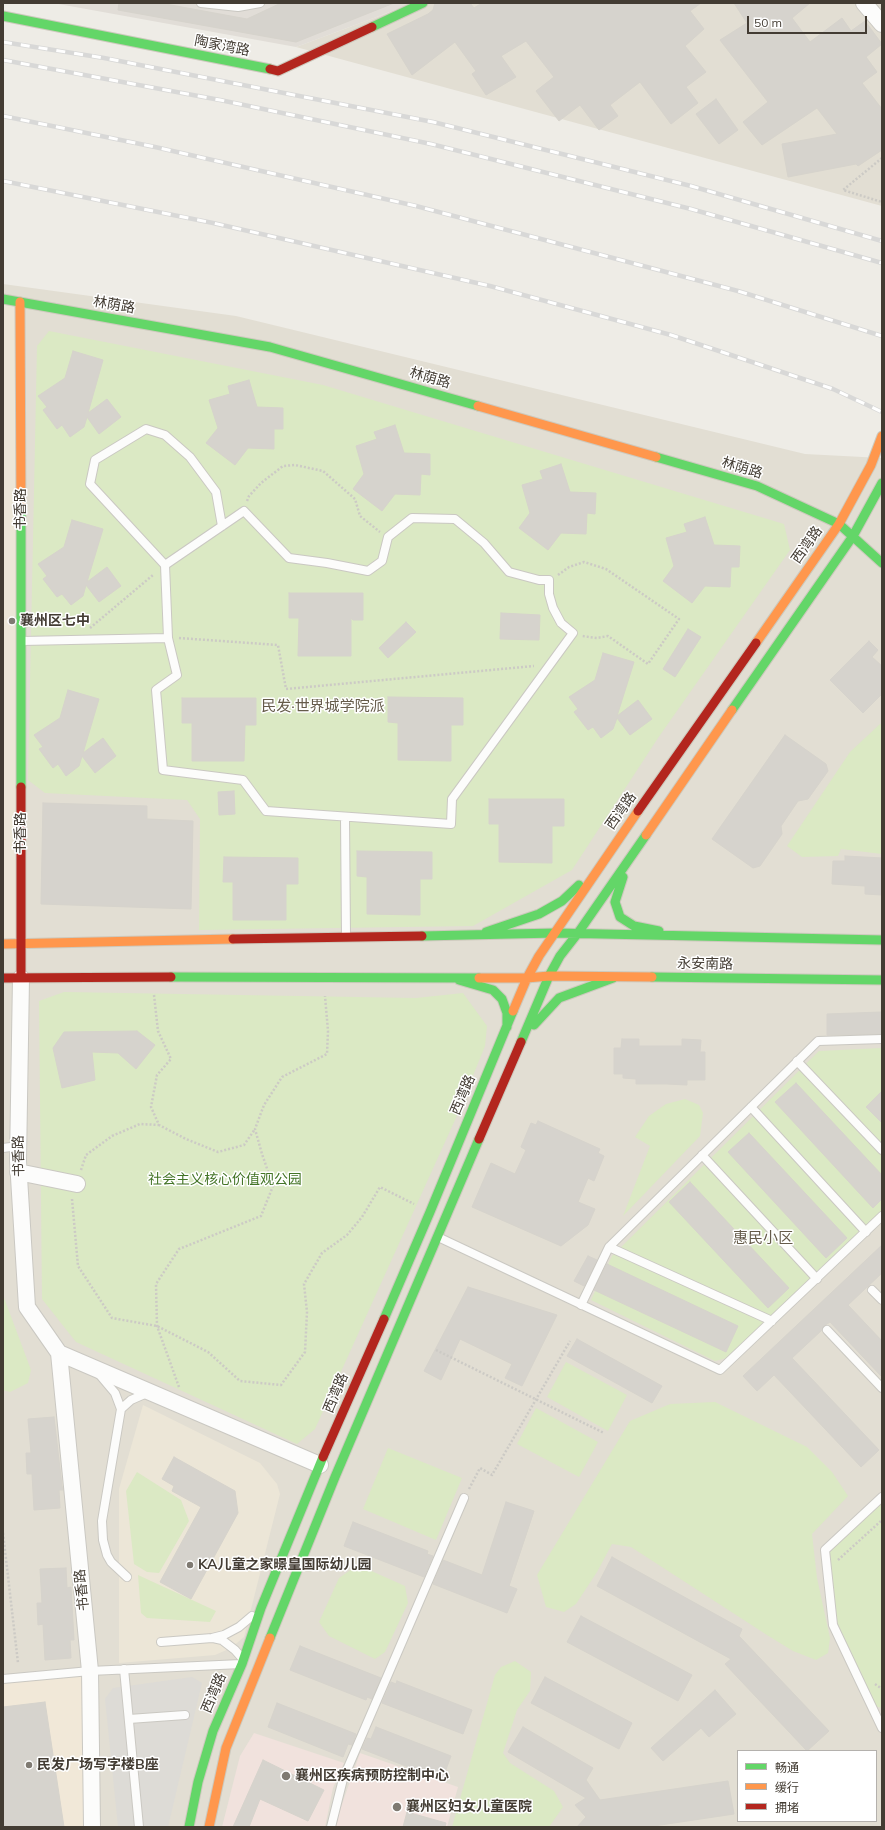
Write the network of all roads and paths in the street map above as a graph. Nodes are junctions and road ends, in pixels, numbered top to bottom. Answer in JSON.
{"nodes":[{"id":1,"x":201,"y":3,"type":"edge"},
{"id":2,"x":260,"y":3,"type":"edge"},
{"id":3,"x":423,"y":3,"type":"edge"},
{"id":4,"x":864,"y":3,"type":"edge"},
{"id":5,"x":3,"y":16,"type":"edge"},
{"id":6,"x":882,"y":24,"type":"edge"},
{"id":7,"x":882,"y":158,"type":"edge"},
{"id":8,"x":882,"y":202,"type":"edge"},
{"id":9,"x":3,"y":299,"type":"edge"},
{"id":10,"x":20,"y":302,"type":"junction"},
{"id":11,"x":882,"y":436,"type":"edge"},
{"id":12,"x":882,"y":483,"type":"edge"},
{"id":13,"x":244,"y":511,"type":"junction"},
{"id":14,"x":839,"y":524,"type":"junction"},
{"id":15,"x":222,"y":526,"type":"junction"},
{"id":16,"x":852,"y":536,"type":"junction"},
{"id":17,"x":388,"y":537,"type":"junction"},
{"id":18,"x":882,"y":563,"type":"edge"},
{"id":19,"x":164,"y":566,"type":"junction"},
{"id":20,"x":549,"y":580,"type":"junction"},
{"id":21,"x":573,"y":633,"type":"junction"},
{"id":22,"x":168,"y":638,"type":"junction"},
{"id":23,"x":76,"y":640,"type":"junction"},
{"id":24,"x":22,"y":641,"type":"junction"},
{"id":25,"x":550,"y":665,"type":"junction"},
{"id":26,"x":345,"y":817,"type":"junction"},
{"id":27,"x":633,"y":854,"type":"junction"},
{"id":28,"x":601,"y":865,"type":"junction"},
{"id":29,"x":556,"y":933,"type":"junction"},
{"id":30,"x":578,"y":933,"type":"junction"},
{"id":31,"x":479,"y":935,"type":"junction"},
{"id":32,"x":679,"y":935,"type":"junction"},
{"id":33,"x":346,"y":937,"type":"junction"},
{"id":34,"x":882,"y":940,"type":"edge"},
{"id":35,"x":3,"y":944,"type":"edge"},
{"id":36,"x":21,"y":944,"type":"junction"},
{"id":37,"x":549,"y":976,"type":"junction"},
{"id":38,"x":324,"y":977,"type":"junction"},
{"id":39,"x":617,"y":977,"type":"junction"},
{"id":40,"x":3,"y":978,"type":"edge"},
{"id":41,"x":21,"y":978,"type":"junction"},
{"id":42,"x":152,"y":978,"type":"junction"},
{"id":43,"x":452,"y":978,"type":"junction"},
{"id":44,"x":527,"y":978,"type":"junction"},
{"id":45,"x":882,"y":980,"type":"edge"},
{"id":46,"x":507,"y":1027,"type":"junction"},
{"id":47,"x":524,"y":1036,"type":"junction"},
{"id":48,"x":880,"y":1041,"type":"edge"},
{"id":49,"x":797,"y":1062,"type":"junction"},
{"id":50,"x":751,"y":1108,"type":"junction"},
{"id":51,"x":159,"y":1125,"type":"junction"},
{"id":52,"x":256,"y":1129,"type":"junction"},
{"id":53,"x":10,"y":1147,"type":"edge"},
{"id":54,"x":882,"y":1150,"type":"edge"},
{"id":55,"x":702,"y":1155,"type":"junction"},
{"id":56,"x":18,"y":1172,"type":"junction"},
{"id":57,"x":77,"y":1184,"type":"junction"},
{"id":58,"x":430,"y":1212,"type":"junction"},
{"id":59,"x":882,"y":1216,"type":"edge"},
{"id":60,"x":866,"y":1232,"type":"junction"},
{"id":61,"x":437,"y":1236,"type":"junction"},
{"id":62,"x":609,"y":1247,"type":"junction"},
{"id":63,"x":817,"y":1278,"type":"junction"},
{"id":64,"x":872,"y":1290,"type":"dead end"},
{"id":65,"x":882,"y":1300,"type":"edge"},
{"id":66,"x":581,"y":1305,"type":"junction"},
{"id":67,"x":772,"y":1321,"type":"junction"},
{"id":68,"x":157,"y":1326,"type":"junction"},
{"id":69,"x":827,"y":1330,"type":"dead end"},
{"id":70,"x":570,"y":1341,"type":"dead end"},
{"id":71,"x":436,"y":1350,"type":"dead end"},
{"id":72,"x":59,"y":1353,"type":"junction"},
{"id":73,"x":94,"y":1368,"type":"junction"},
{"id":74,"x":882,"y":1388,"type":"edge"},
{"id":75,"x":154,"y":1393,"type":"junction"},
{"id":76,"x":536,"y":1400,"type":"junction"},
{"id":77,"x":186,"y":1407,"type":"junction"},
{"id":78,"x":121,"y":1409,"type":"junction"},
{"id":79,"x":604,"y":1433,"type":"dead end"},
{"id":80,"x":320,"y":1465,"type":"junction"},
{"id":81,"x":882,"y":1497,"type":"edge"},
{"id":82,"x":464,"y":1498,"type":"joint"},
{"id":83,"x":882,"y":1520,"type":"edge"},
{"id":84,"x":3,"y":1533,"type":"edge"},
{"id":85,"x":836,"y":1566,"type":"dead end"},
{"id":86,"x":127,"y":1577,"type":"dead end"},
{"id":87,"x":261,"y":1608,"type":"junction"},
{"id":88,"x":212,"y":1638,"type":"junction"},
{"id":89,"x":161,"y":1642,"type":"dead end"},
{"id":90,"x":242,"y":1662,"type":"junction"},
{"id":91,"x":18,"y":1663,"type":"dead end"},
{"id":92,"x":124,"y":1669,"type":"junction"},
{"id":93,"x":90,"y":1671,"type":"junction"},
{"id":94,"x":3,"y":1679,"type":"edge"},
{"id":95,"x":870,"y":1680,"type":"dead end"},
{"id":96,"x":882,"y":1689,"type":"edge"},
{"id":97,"x":185,"y":1715,"type":"dead end"},
{"id":98,"x":129,"y":1719,"type":"junction"},
{"id":99,"x":882,"y":1728,"type":"edge"},
{"id":100,"x":92,"y":1827,"type":"edge"},
{"id":101,"x":139,"y":1827,"type":"edge"},
{"id":102,"x":188,"y":1827,"type":"edge"},
{"id":103,"x":209,"y":1827,"type":"edge"},
{"id":104,"x":330,"y":1827,"type":"edge"}],
"edges":[{"from":1,"to":2,"type":"lane"},
{"from":3,"to":5,"type":"main road","name":"陶家湾路"},
{"from":4,"to":6,"type":"street"},
{"from":7,"to":8,"type":"path"},
{"from":9,"to":10,"type":"main road","name":"林荫路"},
{"from":10,"to":14,"type":"main road","name":"林荫路"},
{"from":10,"to":24,"type":"main road","name":"书香路"},
{"from":11,"to":14,"type":"main road","name":"西湾路"},
{"from":12,"to":16,"type":"main road"},
{"from":13,"to":15,"type":"lane"},
{"from":13,"to":17,"type":"lane"},
{"from":13,"to":17,"type":"path"},
{"from":14,"to":16,"type":"main road","name":"林荫路"},
{"from":14,"to":28,"type":"main road","name":"西湾路"},
{"from":15,"to":19,"type":"lane"},
{"from":15,"to":19,"type":"lane"},
{"from":16,"to":18,"type":"main road","name":"林荫路"},
{"from":16,"to":27,"type":"main road"},
{"from":17,"to":20,"type":"lane"},
{"from":19,"to":22,"type":"lane"},
{"from":19,"to":23,"type":"path"},
{"from":20,"to":21,"type":"lane"},
{"from":20,"to":21,"type":"path"},
{"from":21,"to":25,"type":"lane"},
{"from":22,"to":23,"type":"lane"},
{"from":22,"to":25,"type":"path"},
{"from":22,"to":26,"type":"lane"},
{"from":23,"to":24,"type":"lane"},
{"from":24,"to":36,"type":"main road","name":"书香路"},
{"from":25,"to":26,"type":"lane"},
{"from":26,"to":33,"type":"lane"},
{"from":27,"to":30,"type":"main road"},
{"from":27,"to":32,"type":"main road"},
{"from":28,"to":29,"type":"main road","name":"西湾路"},
{"from":28,"to":31,"type":"main road"},
{"from":29,"to":30,"type":"main road","name":"永安南路"},
{"from":29,"to":31,"type":"main road","name":"永安南路"},
{"from":29,"to":44,"type":"main road","name":"西湾路"},
{"from":30,"to":32,"type":"main road","name":"永安南路"},
{"from":30,"to":37,"type":"main road"},
{"from":31,"to":33,"type":"main road","name":"永安南路"},
{"from":32,"to":34,"type":"main road","name":"永安南路"},
{"from":33,"to":36,"type":"main road","name":"永安南路"},
{"from":35,"to":36,"type":"main road","name":"永安南路"},
{"from":36,"to":41,"type":"main road","name":"书香路"},
{"from":37,"to":39,"type":"main road","name":"永安南路"},
{"from":37,"to":44,"type":"main road","name":"永安南路"},
{"from":37,"to":47,"type":"main road"},
{"from":38,"to":42,"type":"main road","name":"永安南路"},
{"from":38,"to":43,"type":"main road","name":"永安南路"},
{"from":38,"to":52,"type":"path"},
{"from":39,"to":45,"type":"main road","name":"永安南路"},
{"from":39,"to":47,"type":"main road"},
{"from":40,"to":41,"type":"main road","name":"永安南路"},
{"from":41,"to":42,"type":"main road","name":"永安南路"},
{"from":41,"to":53,"type":"street","name":"书香路"},
{"from":42,"to":51,"type":"path"},
{"from":43,"to":44,"type":"main road","name":"永安南路"},
{"from":43,"to":46,"type":"main road"},
{"from":44,"to":46,"type":"main road","name":"西湾路"},
{"from":46,"to":58,"type":"main road","name":"西湾路"},
{"from":47,"to":61,"type":"main road"},
{"from":48,"to":49,"type":"lane"},
{"from":49,"to":50,"type":"lane"},
{"from":49,"to":54,"type":"lane"},
{"from":50,"to":55,"type":"lane"},
{"from":50,"to":60,"type":"lane"},
{"from":51,"to":52,"type":"path"},
{"from":51,"to":57,"type":"path"},
{"from":52,"to":68,"type":"path"},
{"from":53,"to":56,"type":"street","name":"书香路"},
{"from":55,"to":62,"type":"lane"},
{"from":55,"to":63,"type":"lane"},
{"from":56,"to":57,"type":"street"},
{"from":56,"to":72,"type":"street","name":"书香路"},
{"from":57,"to":68,"type":"path"},
{"from":58,"to":68,"type":"path"},
{"from":58,"to":80,"type":"main road","name":"西湾路"},
{"from":59,"to":60,"type":"lane"},
{"from":60,"to":63,"type":"lane"},
{"from":61,"to":66,"type":"lane"},
{"from":61,"to":103,"type":"main road"},
{"from":62,"to":66,"type":"lane"},
{"from":62,"to":67,"type":"lane"},
{"from":63,"to":67,"type":"lane"},
{"from":64,"to":65,"type":"lane"},
{"from":66,"to":67,"type":"lane"},
{"from":68,"to":77,"type":"path"},
{"from":69,"to":74,"type":"lane"},
{"from":70,"to":76,"type":"path"},
{"from":71,"to":76,"type":"path"},
{"from":72,"to":73,"type":"street"},
{"from":72,"to":93,"type":"street","name":"书香路"},
{"from":73,"to":75,"type":"street"},
{"from":73,"to":78,"type":"lane"},
{"from":75,"to":77,"type":"street"},
{"from":75,"to":78,"type":"lane"},
{"from":76,"to":79,"type":"path"},
{"from":76,"to":82,"type":"path"},
{"from":77,"to":80,"type":"street"},
{"from":78,"to":86,"type":"lane"},
{"from":80,"to":87,"type":"main road","name":"西湾路"},
{"from":81,"to":99,"type":"lane"},
{"from":82,"to":104,"type":"lane"},
{"from":83,"to":85,"type":"path"},
{"from":84,"to":91,"type":"path"},
{"from":87,"to":88,"type":"lane"},
{"from":87,"to":90,"type":"main road","name":"西湾路"},
{"from":88,"to":89,"type":"lane"},
{"from":88,"to":90,"type":"lane"},
{"from":90,"to":92,"type":"lane"},
{"from":90,"to":102,"type":"main road","name":"西湾路"},
{"from":92,"to":93,"type":"lane"},
{"from":92,"to":98,"type":"lane"},
{"from":93,"to":94,"type":"lane"},
{"from":93,"to":100,"type":"street","name":"书香路"},
{"from":95,"to":96,"type":"path"},
{"from":97,"to":98,"type":"lane"},
{"from":98,"to":101,"type":"lane"}]}
